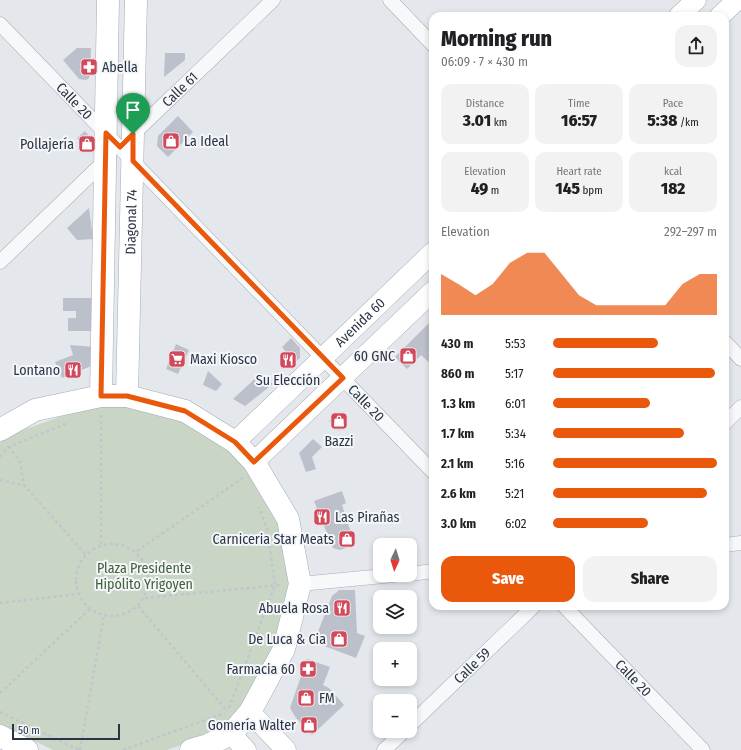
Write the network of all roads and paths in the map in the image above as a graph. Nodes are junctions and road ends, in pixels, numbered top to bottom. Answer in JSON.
{"nodes":[{"id":1,"x":108,"y":0,"type":"edge"},
{"id":2,"x":136,"y":0,"type":"edge"},
{"id":3,"x":273,"y":0,"type":"edge"},
{"id":4,"x":390,"y":0,"type":"edge"},
{"id":5,"x":696,"y":0,"type":"edge"},
{"id":6,"x":737,"y":0,"type":"edge"},
{"id":7,"x":683,"y":12,"type":"edge"},
{"id":8,"x":724,"y":12,"type":"edge"},
{"id":9,"x":0,"y":24,"type":"edge"},
{"id":10,"x":429,"y":41,"type":"edge"},
{"id":11,"x":119,"y":147,"type":"junction"},
{"id":12,"x":429,"y":256,"type":"edge"},
{"id":13,"x":0,"y":262,"type":"edge"},
{"id":14,"x":429,"y":295,"type":"edge"},
{"id":15,"x":729,"y":346,"type":"edge"},
{"id":16,"x":323,"y":357,"type":"junction"},
{"id":17,"x":741,"y":359,"type":"edge"},
{"id":18,"x":343,"y":378,"type":"junction"},
{"id":19,"x":127,"y":396,"type":"junction"},
{"id":20,"x":741,"y":407,"type":"edge"},
{"id":21,"x":102,"y":408,"type":"junction"},
{"id":22,"x":729,"y":419,"type":"edge"},
{"id":23,"x":72,"y":421,"type":"dead end"},
{"id":24,"x":4,"y":440,"type":"edge"},
{"id":25,"x":235,"y":442,"type":"junction"},
{"id":26,"x":0,"y":457,"type":"edge"},
{"id":27,"x":429,"y":468,"type":"edge"},
{"id":28,"x":248,"y":473,"type":"junction"},
{"id":29,"x":0,"y":480,"type":"edge"},
{"id":30,"x":24,"y":485,"type":"junction"},
{"id":31,"x":256,"y":501,"type":"dead end"},
{"id":32,"x":741,"y":543,"type":"edge"},
{"id":33,"x":101,"y":544,"type":"junction"},
{"id":34,"x":729,"y":544,"type":"edge"},
{"id":35,"x":137,"y":552,"type":"junction"},
{"id":36,"x":86,"y":554,"type":"junction"},
{"id":37,"x":429,"y":572,"type":"edge"},
{"id":38,"x":417,"y":573,"type":"edge"},
{"id":39,"x":373,"y":577,"type":"edge"},
{"id":40,"x":300,"y":584,"type":"junction"},
{"id":41,"x":275,"y":585,"type":"junction"},
{"id":42,"x":78,"y":594,"type":"junction"},
{"id":43,"x":145,"y":598,"type":"junction"},
{"id":44,"x":0,"y":603,"type":"edge"},
{"id":45,"x":138,"y":606,"type":"junction"},
{"id":46,"x":90,"y":609,"type":"junction"},
{"id":47,"x":530,"y":610,"type":"edge"},
{"id":48,"x":568,"y":610,"type":"edge"},
{"id":49,"x":104,"y":615,"type":"junction"},
{"id":50,"x":0,"y":692,"type":"edge"},
{"id":51,"x":0,"y":712,"type":"edge"},
{"id":52,"x":227,"y":712,"type":"junction"},
{"id":53,"x":250,"y":712,"type":"junction"},
{"id":54,"x":417,"y":718,"type":"edge"},
{"id":55,"x":231,"y":734,"type":"junction"},
{"id":56,"x":0,"y":736,"type":"edge"},
{"id":57,"x":397,"y":738,"type":"edge"},
{"id":58,"x":27,"y":750,"type":"edge"},
{"id":59,"x":79,"y":750,"type":"edge"},
{"id":60,"x":123,"y":750,"type":"edge"},
{"id":61,"x":191,"y":750,"type":"edge"},
{"id":62,"x":246,"y":750,"type":"edge"},
{"id":63,"x":286,"y":750,"type":"edge"},
{"id":64,"x":384,"y":750,"type":"edge"},
{"id":65,"x":703,"y":750,"type":"edge"}],
"edges":[{"from":1,"to":11,"type":"main road","name":"Diagonal 74"},
{"from":2,"to":11,"type":"main road","name":"Diagonal 74"},
{"from":3,"to":11,"type":"street","name":"Calle 61"},
{"from":4,"to":10,"type":"street"},
{"from":5,"to":7,"type":"main road"},
{"from":6,"to":8,"type":"main road"},
{"from":9,"to":11,"type":"street","name":"Calle 20"},
{"from":11,"to":13,"type":"street","name":"Calle 61"},
{"from":11,"to":16,"type":"street","name":"Calle 20"},
{"from":11,"to":19,"type":"main road","name":"Diagonal 74"},
{"from":11,"to":21,"type":"main road","name":"Diagonal 74"},
{"from":12,"to":16,"type":"main road","name":"Avenida 60"},
{"from":14,"to":18,"type":"main road","name":"Avenida 60"},
{"from":15,"to":17,"type":"street"},
{"from":16,"to":18,"type":"street","name":"Calle 20"},
{"from":16,"to":25,"type":"main road","name":"Avenida 60"},
{"from":18,"to":27,"type":"street","name":"Calle 20"},
{"from":18,"to":28,"type":"main road","name":"Avenida 60"},
{"from":19,"to":21,"type":"main road"},
{"from":19,"to":25,"type":"main road"},
{"from":20,"to":22,"type":"street"},
{"from":21,"to":24,"type":"main road"},
{"from":21,"to":33,"type":"path"},
{"from":23,"to":24,"type":"path"},
{"from":24,"to":26,"type":"path"},
{"from":24,"to":30,"type":"path"},
{"from":25,"to":28,"type":"main road"},
{"from":28,"to":35,"type":"path"},
{"from":28,"to":40,"type":"main road"},
{"from":29,"to":30,"type":"path"},
{"from":30,"to":36,"type":"path"},
{"from":31,"to":41,"type":"path"},
{"from":32,"to":34,"type":"street"},
{"from":33,"to":35,"type":"path"},
{"from":33,"to":36,"type":"path"},
{"from":35,"to":43,"type":"path"},
{"from":36,"to":42,"type":"path"},
{"from":37,"to":38,"type":"street"},
{"from":39,"to":40,"type":"street"},
{"from":40,"to":41,"type":"path"},
{"from":40,"to":53,"type":"main road"},
{"from":41,"to":43,"type":"path"},
{"from":41,"to":52,"type":"path"},
{"from":42,"to":44,"type":"path"},
{"from":42,"to":46,"type":"path"},
{"from":43,"to":45,"type":"path"},
{"from":45,"to":49,"type":"path"},
{"from":45,"to":52,"type":"path"},
{"from":46,"to":49,"type":"path"},
{"from":46,"to":50,"type":"path"},
{"from":47,"to":54,"type":"street","name":"Calle 59"},
{"from":48,"to":65,"type":"street","name":"Calle 20"},
{"from":49,"to":59,"type":"path"},
{"from":51,"to":59,"type":"path"},
{"from":52,"to":60,"type":"path"},
{"from":53,"to":55,"type":"main road"},
{"from":53,"to":63,"type":"main road"},
{"from":55,"to":61,"type":"main road"},
{"from":55,"to":62,"type":"main road"},
{"from":56,"to":58,"type":"main road"},
{"from":57,"to":64,"type":"street"}]}
